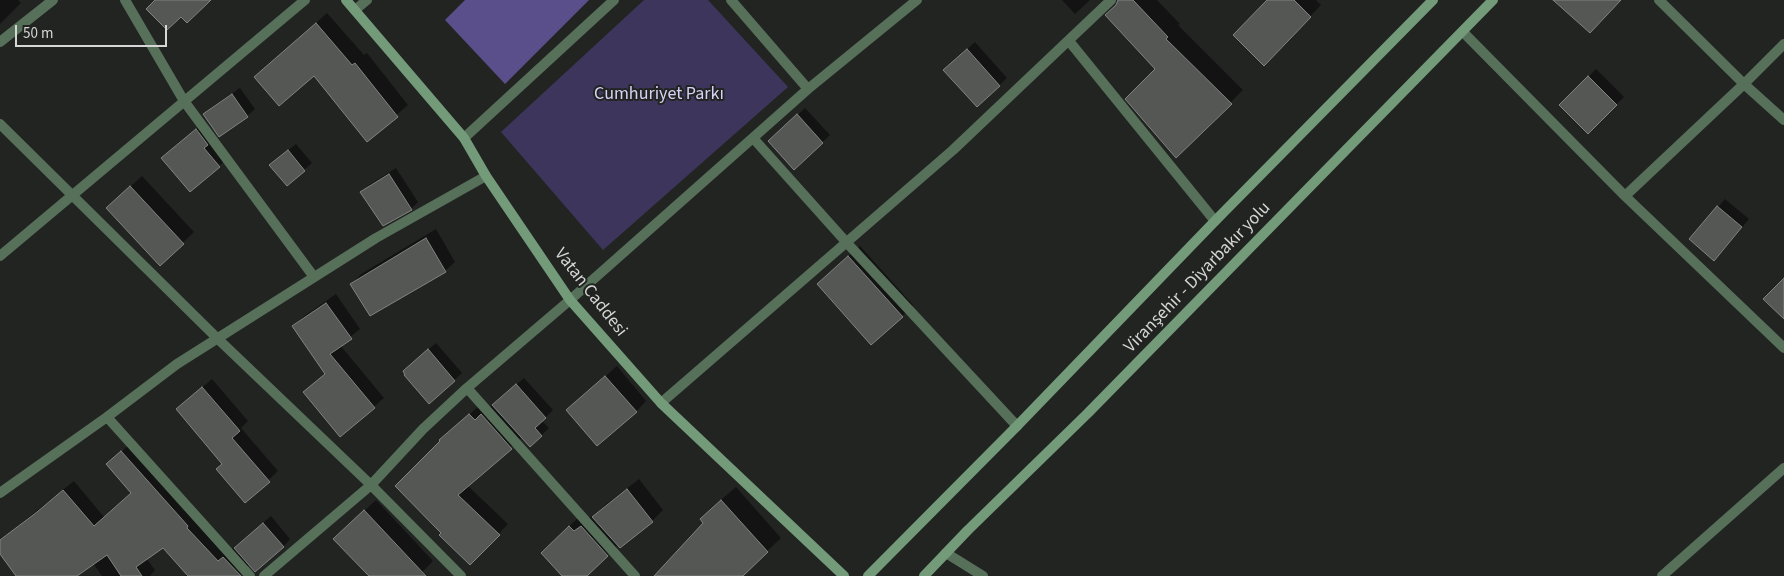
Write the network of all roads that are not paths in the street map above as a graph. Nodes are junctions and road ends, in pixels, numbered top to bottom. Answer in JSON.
{"nodes":[{"id":1,"x":53,"y":0,"type":"edge"},
{"id":2,"x":125,"y":0,"type":"edge"},
{"id":3,"x":305,"y":0,"type":"edge"},
{"id":4,"x":346,"y":0,"type":"edge"},
{"id":5,"x":367,"y":0,"type":"edge"},
{"id":6,"x":614,"y":0,"type":"edge"},
{"id":7,"x":731,"y":0,"type":"edge"},
{"id":8,"x":917,"y":0,"type":"edge"},
{"id":9,"x":1111,"y":0,"type":"edge"},
{"id":10,"x":1433,"y":0,"type":"edge"},
{"id":11,"x":1493,"y":0,"type":"edge"},
{"id":12,"x":1659,"y":0,"type":"edge"},
{"id":13,"x":355,"y":10,"type":"junction"},
{"id":14,"x":1463,"y":32,"type":"junction"},
{"id":15,"x":1069,"y":41,"type":"junction"},
{"id":16,"x":0,"y":42,"type":"edge"},
{"id":17,"x":1784,"y":44,"type":"edge"},
{"id":18,"x":1744,"y":84,"type":"junction"},
{"id":19,"x":808,"y":89,"type":"junction"},
{"id":20,"x":184,"y":101,"type":"junction"},
{"id":21,"x":1784,"y":120,"type":"edge"},
{"id":22,"x":0,"y":124,"type":"edge"},
{"id":23,"x":464,"y":138,"type":"junction"},
{"id":24,"x":753,"y":138,"type":"junction"},
{"id":25,"x":486,"y":176,"type":"junction"},
{"id":26,"x":72,"y":194,"type":"junction"},
{"id":27,"x":1625,"y":196,"type":"junction"},
{"id":28,"x":1215,"y":221,"type":"junction"},
{"id":29,"x":847,"y":243,"type":"junction"},
{"id":30,"x":0,"y":256,"type":"edge"},
{"id":31,"x":314,"y":277,"type":"junction"},
{"id":32,"x":570,"y":300,"type":"junction"},
{"id":33,"x":218,"y":339,"type":"junction"},
{"id":34,"x":1784,"y":348,"type":"edge"},
{"id":35,"x":467,"y":388,"type":"junction"},
{"id":36,"x":661,"y":403,"type":"junction"},
{"id":37,"x":107,"y":417,"type":"junction"},
{"id":38,"x":1018,"y":426,"type":"junction"},
{"id":39,"x":1784,"y":468,"type":"edge"},
{"id":40,"x":370,"y":485,"type":"junction"},
{"id":41,"x":0,"y":492,"type":"edge"},
{"id":42,"x":946,"y":553,"type":"junction"},
{"id":43,"x":250,"y":576,"type":"edge"},
{"id":44,"x":264,"y":576,"type":"edge"},
{"id":45,"x":461,"y":576,"type":"edge"},
{"id":46,"x":636,"y":576,"type":"edge"},
{"id":47,"x":844,"y":576,"type":"edge"},
{"id":48,"x":868,"y":576,"type":"edge"},
{"id":49,"x":924,"y":576,"type":"edge"},
{"id":50,"x":983,"y":576,"type":"edge"},
{"id":51,"x":1662,"y":576,"type":"edge"}],
"edges":[{"from":1,"to":16,"type":"street"},
{"from":2,"to":20,"type":"street"},
{"from":3,"to":20,"type":"street"},
{"from":4,"to":13,"type":"main road","name":"Vatan Caddesi"},
{"from":5,"to":13,"type":"street"},
{"from":6,"to":23,"type":"street"},
{"from":7,"to":19,"type":"street"},
{"from":8,"to":19,"type":"street"},
{"from":9,"to":15,"type":"street"},
{"from":10,"to":28,"type":"main road","name":"Viranşehir - Diyarbakır yolu"},
{"from":11,"to":14,"type":"main road","name":"Viranşehir - Diyarbakır yolu"},
{"from":12,"to":18,"type":"street"},
{"from":13,"to":23,"type":"main road","name":"Vatan Caddesi"},
{"from":14,"to":27,"type":"street"},
{"from":14,"to":42,"type":"main road","name":"Viranşehir - Diyarbakır yolu"},
{"from":15,"to":28,"type":"street"},
{"from":15,"to":29,"type":"street"},
{"from":17,"to":18,"type":"street"},
{"from":18,"to":21,"type":"street"},
{"from":18,"to":27,"type":"street"},
{"from":19,"to":24,"type":"street"},
{"from":20,"to":26,"type":"street"},
{"from":20,"to":31,"type":"street"},
{"from":22,"to":26,"type":"street"},
{"from":23,"to":25,"type":"main road","name":"Vatan Caddesi"},
{"from":24,"to":29,"type":"street"},
{"from":24,"to":32,"type":"street"},
{"from":25,"to":31,"type":"street"},
{"from":25,"to":32,"type":"main road","name":"Vatan Caddesi"},
{"from":26,"to":30,"type":"street"},
{"from":26,"to":33,"type":"street"},
{"from":27,"to":34,"type":"street"},
{"from":28,"to":38,"type":"main road","name":"Viranşehir - Diyarbakır yolu"},
{"from":29,"to":36,"type":"street"},
{"from":29,"to":38,"type":"street"},
{"from":31,"to":33,"type":"street"},
{"from":32,"to":35,"type":"street"},
{"from":32,"to":36,"type":"main road","name":"Vatan Caddesi"},
{"from":33,"to":37,"type":"street"},
{"from":33,"to":40,"type":"street"},
{"from":35,"to":40,"type":"street"},
{"from":35,"to":46,"type":"street"},
{"from":36,"to":47,"type":"main road","name":"Vatan Caddesi"},
{"from":37,"to":41,"type":"street"},
{"from":37,"to":43,"type":"street"},
{"from":38,"to":48,"type":"main road","name":"Viranşehir - Diyarbakır yolu"},
{"from":39,"to":51,"type":"street"},
{"from":40,"to":44,"type":"street"},
{"from":40,"to":45,"type":"street"},
{"from":42,"to":49,"type":"main road","name":"Viranşehir - Diyarbakır yolu"},
{"from":42,"to":50,"type":"street"}]}
